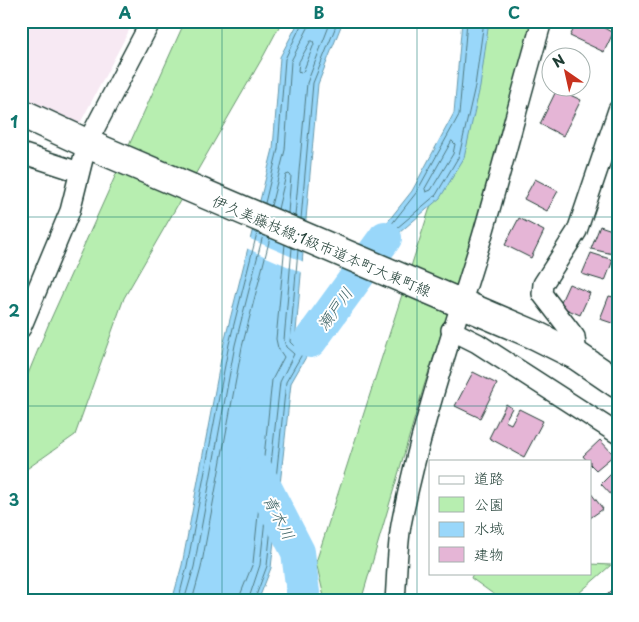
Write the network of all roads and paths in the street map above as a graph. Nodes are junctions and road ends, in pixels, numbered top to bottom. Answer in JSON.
{"nodes":[{"id":1,"x":151,"y":21,"type":"edge"},
{"id":2,"x":542,"y":21,"type":"edge"},
{"id":3,"x":618,"y":110,"type":"edge"},
{"id":4,"x":21,"y":113,"type":"edge"},
{"id":5,"x":88,"y":144,"type":"junction"},
{"id":6,"x":21,"y":153,"type":"edge"},
{"id":7,"x":79,"y":172,"type":"junction"},
{"id":8,"x":457,"y":302,"type":"junction"},
{"id":9,"x":21,"y":328,"type":"edge"},
{"id":10,"x":451,"y":330,"type":"junction"},
{"id":11,"x":577,"y":356,"type":"junction"},
{"id":12,"x":618,"y":384,"type":"edge"},
{"id":13,"x":618,"y":434,"type":"edge"},
{"id":14,"x":395,"y":601,"type":"edge"}],
"edges":[{"from":1,"to":5,"type":"street"},
{"from":2,"to":8,"type":"street"},
{"from":3,"to":11,"type":"street"},
{"from":4,"to":5,"type":"main road","name":"伊久美藤枝線;1級市道本町大東町線"},
{"from":5,"to":7,"type":"street"},
{"from":5,"to":8,"type":"main road","name":"伊久美藤枝線;1級市道本町大東町線"},
{"from":6,"to":7,"type":"street"},
{"from":7,"to":9,"type":"street"},
{"from":8,"to":10,"type":"street"},
{"from":8,"to":11,"type":"main road","name":"伊久美藤枝線;1級市道本町大東町線"},
{"from":10,"to":13,"type":"street"},
{"from":10,"to":14,"type":"street"},
{"from":11,"to":12,"type":"main road","name":"伊久美藤枝線;1級市道本町大東町線"}]}
